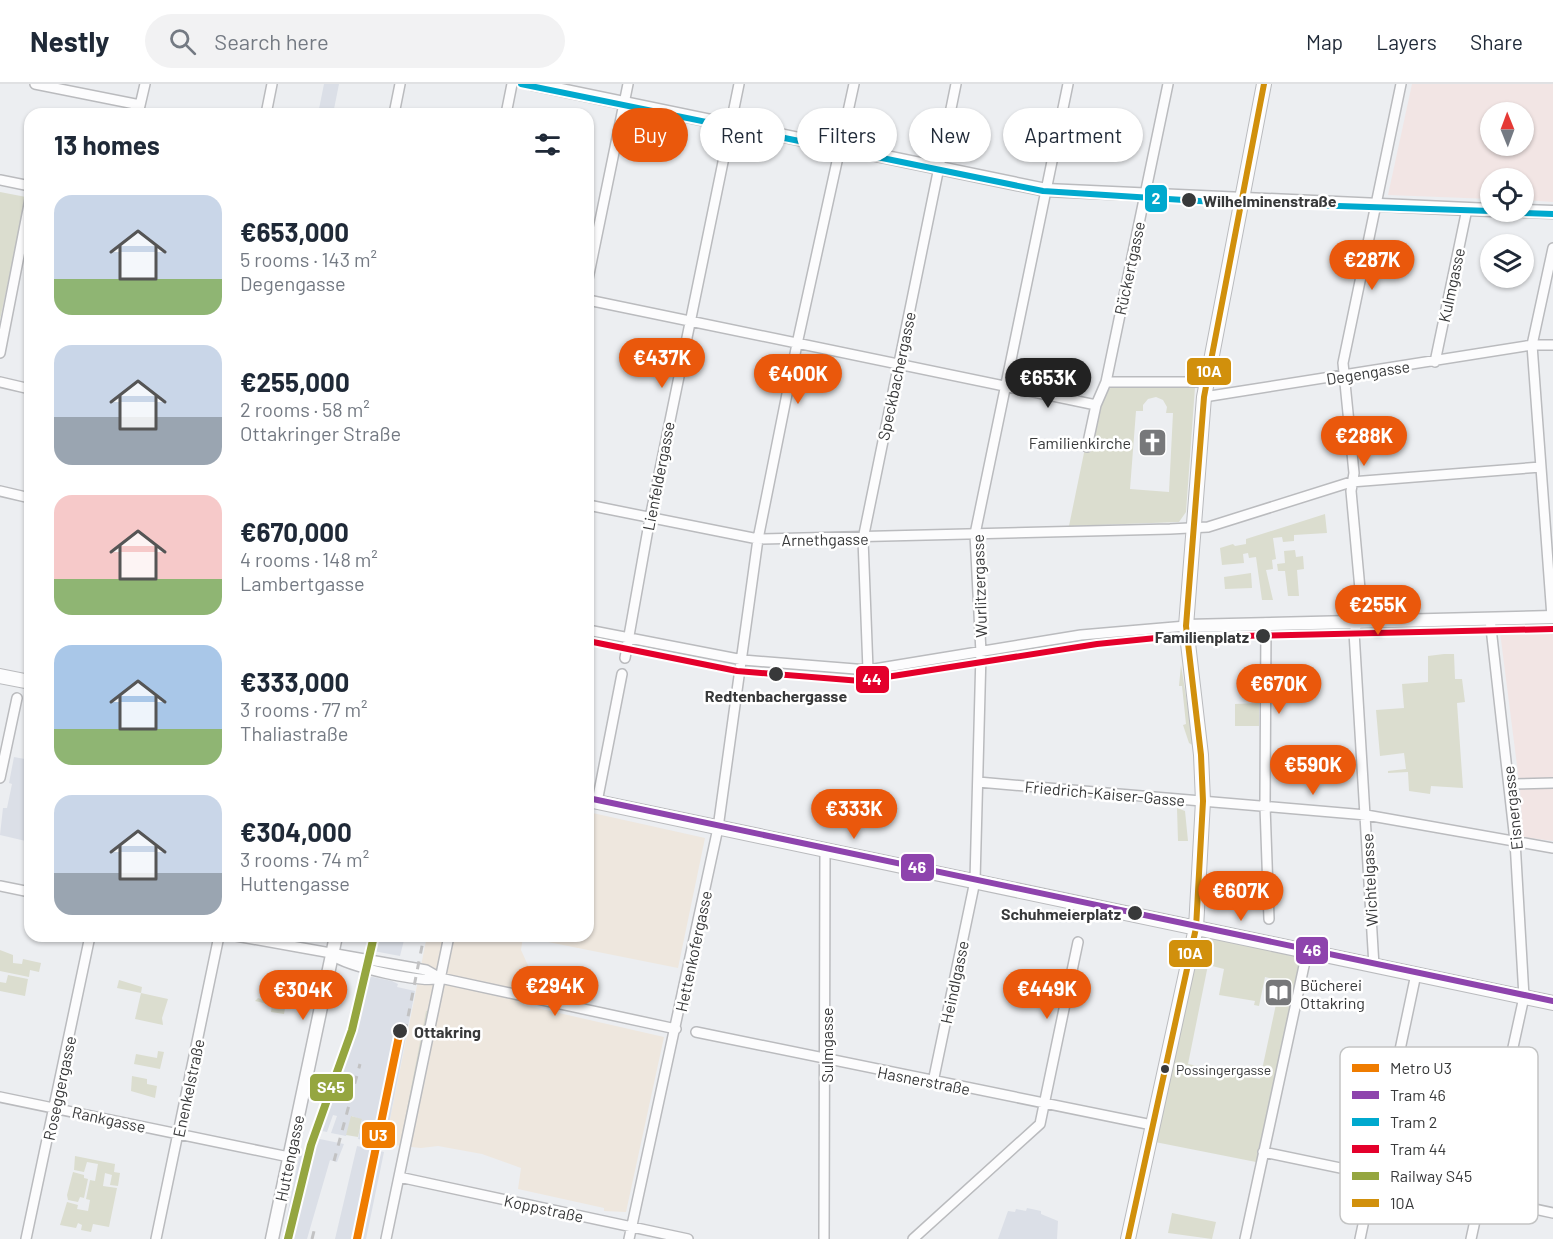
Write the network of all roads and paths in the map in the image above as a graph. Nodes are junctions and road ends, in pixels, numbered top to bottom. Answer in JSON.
{"nodes":[{"id":1,"x":35,"y":84,"type":"edge"},
{"id":2,"x":145,"y":84,"type":"edge"},
{"id":3,"x":272,"y":84,"type":"edge"},
{"id":4,"x":400,"y":84,"type":"edge"},
{"id":5,"x":512,"y":84,"type":"edge"},
{"id":6,"x":532,"y":84,"type":"edge"},
{"id":7,"x":628,"y":84,"type":"edge"},
{"id":8,"x":740,"y":84,"type":"edge"},
{"id":9,"x":854,"y":84,"type":"edge"},
{"id":10,"x":956,"y":84,"type":"edge"},
{"id":11,"x":1068,"y":84,"type":"edge"},
{"id":12,"x":1168,"y":84,"type":"edge"},
{"id":13,"x":1264,"y":84,"type":"edge"},
{"id":14,"x":1401,"y":84,"type":"edge"},
{"id":15,"x":624,"y":103,"type":"junction"},
{"id":16,"x":131,"y":108,"type":"edge"},
{"id":17,"x":139,"y":108,"type":"edge"},
{"id":18,"x":267,"y":108,"type":"edge"},
{"id":19,"x":395,"y":108,"type":"edge"},
{"id":20,"x":507,"y":108,"type":"edge"},
{"id":21,"x":735,"y":108,"type":"edge"},
{"id":22,"x":849,"y":108,"type":"edge"},
{"id":23,"x":700,"y":119,"type":"edge"},
{"id":24,"x":897,"y":159,"type":"edge"},
{"id":25,"x":723,"y":162,"type":"edge"},
{"id":26,"x":838,"y":162,"type":"edge"},
{"id":27,"x":939,"y":168,"type":"junction"},
{"id":28,"x":0,"y":180,"type":"edge"},
{"id":29,"x":24,"y":185,"type":"edge"},
{"id":30,"x":1046,"y":190,"type":"junction"},
{"id":31,"x":1144,"y":195,"type":"junction"},
{"id":32,"x":1242,"y":200,"type":"junction"},
{"id":33,"x":1376,"y":206,"type":"junction"},
{"id":34,"x":1467,"y":209,"type":"junction"},
{"id":35,"x":1480,"y":210,"type":"edge"},
{"id":36,"x":1534,"y":211,"type":"edge"},
{"id":37,"x":1553,"y":212,"type":"edge"},
{"id":38,"x":24,"y":230,"type":"edge"},
{"id":39,"x":1553,"y":248,"type":"edge"},
{"id":40,"x":594,"y":250,"type":"edge"},
{"id":41,"x":594,"y":301,"type":"edge"},
{"id":42,"x":689,"y":321,"type":"junction"},
{"id":43,"x":797,"y":344,"type":"junction"},
{"id":44,"x":1532,"y":345,"type":"junction"},
{"id":45,"x":1553,"y":345,"type":"edge"},
{"id":46,"x":0,"y":352,"type":"edge"},
{"id":47,"x":1435,"y":362,"type":"junction"},
{"id":48,"x":898,"y":365,"type":"junction"},
{"id":49,"x":1344,"y":376,"type":"junction"},
{"id":50,"x":0,"y":382,"type":"edge"},
{"id":51,"x":1106,"y":382,"type":"junction"},
{"id":52,"x":1205,"y":382,"type":"junction"},
{"id":53,"x":24,"y":387,"type":"edge"},
{"id":54,"x":1005,"y":387,"type":"junction"},
{"id":55,"x":1204,"y":397,"type":"junction"},
{"id":56,"x":1096,"y":405,"type":"junction"},
{"id":57,"x":1087,"y":447,"type":"dead end"},
{"id":58,"x":1541,"y":467,"type":"junction"},
{"id":59,"x":1351,"y":482,"type":"junction"},
{"id":60,"x":0,"y":491,"type":"edge"},
{"id":61,"x":24,"y":497,"type":"edge"},
{"id":62,"x":594,"y":506,"type":"edge"},
{"id":63,"x":650,"y":518,"type":"junction"},
{"id":64,"x":1194,"y":528,"type":"junction"},
{"id":65,"x":975,"y":534,"type":"junction"},
{"id":66,"x":758,"y":539,"type":"junction"},
{"id":67,"x":863,"y":539,"type":"junction"},
{"id":68,"x":1552,"y":617,"type":"edge"},
{"id":69,"x":1490,"y":619,"type":"junction"},
{"id":70,"x":1359,"y":622,"type":"junction"},
{"id":71,"x":1266,"y":623,"type":"junction"},
{"id":72,"x":1186,"y":626,"type":"junction"},
{"id":73,"x":594,"y":631,"type":"edge"},
{"id":74,"x":629,"y":638,"type":"junction"},
{"id":75,"x":981,"y":653,"type":"junction"},
{"id":76,"x":625,"y":658,"type":"dead end"},
{"id":77,"x":743,"y":660,"type":"junction"},
{"id":78,"x":868,"y":670,"type":"junction"},
{"id":79,"x":622,"y":674,"type":"dead end"},
{"id":80,"x":0,"y":676,"type":"edge"},
{"id":81,"x":24,"y":681,"type":"edge"},
{"id":82,"x":17,"y":698,"type":"dead end"},
{"id":83,"x":0,"y":778,"type":"edge"},
{"id":84,"x":978,"y":782,"type":"junction"},
{"id":85,"x":1553,"y":783,"type":"edge"},
{"id":86,"x":1510,"y":784,"type":"junction"},
{"id":87,"x":594,"y":797,"type":"edge"},
{"id":88,"x":594,"y":801,"type":"edge"},
{"id":89,"x":1203,"y":801,"type":"junction"},
{"id":90,"x":1265,"y":806,"type":"junction"},
{"id":91,"x":1366,"y":814,"type":"junction"},
{"id":92,"x":718,"y":828,"type":"junction"},
{"id":93,"x":1515,"y":841,"type":"junction"},
{"id":94,"x":1553,"y":848,"type":"edge"},
{"id":95,"x":825,"y":850,"type":"junction"},
{"id":96,"x":975,"y":881,"type":"junction"},
{"id":97,"x":0,"y":886,"type":"edge"},
{"id":98,"x":24,"y":891,"type":"edge"},
{"id":99,"x":1269,"y":919,"type":"dead end"},
{"id":100,"x":1196,"y":928,"type":"junction"},
{"id":101,"x":89,"y":942,"type":"edge"},
{"id":102,"x":218,"y":942,"type":"edge"},
{"id":103,"x":266,"y":942,"type":"edge"},
{"id":104,"x":335,"y":942,"type":"edge"},
{"id":105,"x":448,"y":942,"type":"edge"},
{"id":106,"x":1077,"y":942,"type":"dead end"},
{"id":107,"x":1307,"y":951,"type":"junction"},
{"id":108,"x":332,"y":955,"type":"junction"},
{"id":109,"x":1374,"y":966,"type":"junction"},
{"id":110,"x":1416,"y":974,"type":"junction"},
{"id":111,"x":440,"y":978,"type":"junction"},
{"id":112,"x":1524,"y":997,"type":"junction"},
{"id":113,"x":1553,"y":1003,"type":"edge"},
{"id":114,"x":676,"y":1029,"type":"junction"},
{"id":115,"x":696,"y":1032,"type":"dead end"},
{"id":116,"x":1401,"y":1047,"type":"edge"},
{"id":117,"x":1513,"y":1047,"type":"edge"},
{"id":118,"x":826,"y":1060,"type":"junction"},
{"id":119,"x":933,"y":1082,"type":"junction"},
{"id":120,"x":0,"y":1096,"type":"edge"},
{"id":121,"x":1043,"y":1105,"type":"junction"},
{"id":122,"x":55,"y":1108,"type":"junction"},
{"id":123,"x":1152,"y":1125,"type":"junction"},
{"id":124,"x":178,"y":1133,"type":"junction"},
{"id":125,"x":1263,"y":1152,"type":"junction"},
{"id":126,"x":289,"y":1157,"type":"junction"},
{"id":127,"x":1340,"y":1168,"type":"edge"},
{"id":128,"x":399,"y":1177,"type":"junction"},
{"id":129,"x":1538,"y":1210,"type":"edge"},
{"id":130,"x":1553,"y":1213,"type":"edge"},
{"id":131,"x":1363,"y":1224,"type":"edge"},
{"id":132,"x":1475,"y":1224,"type":"edge"},
{"id":133,"x":632,"y":1227,"type":"junction"},
{"id":134,"x":26,"y":1239,"type":"edge"},
{"id":135,"x":156,"y":1239,"type":"edge"},
{"id":136,"x":272,"y":1239,"type":"edge"},
{"id":137,"x":386,"y":1239,"type":"edge"},
{"id":138,"x":629,"y":1239,"type":"edge"},
{"id":139,"x":688,"y":1239,"type":"edge"},
{"id":140,"x":824,"y":1239,"type":"edge"},
{"id":141,"x":913,"y":1239,"type":"edge"},
{"id":142,"x":1128,"y":1239,"type":"edge"},
{"id":143,"x":1245,"y":1239,"type":"edge"},
{"id":144,"x":1360,"y":1239,"type":"edge"},
{"id":145,"x":1472,"y":1239,"type":"edge"}],
"edges":[{"from":1,"to":16,"type":"street"},
{"from":2,"to":17,"type":"street"},
{"from":3,"to":18,"type":"street"},
{"from":4,"to":19,"type":"street"},
{"from":5,"to":20,"type":"street"},
{"from":6,"to":15,"type":"street"},
{"from":7,"to":15,"type":"street"},
{"from":8,"to":21,"type":"street","name":"Lienfeldergasse"},
{"from":9,"to":22,"type":"street"},
{"from":10,"to":27,"type":"street","name":"Speckbachergasse"},
{"from":11,"to":30,"type":"street","name":"Wurlitzergasse"},
{"from":12,"to":31,"type":"street","name":"Rückertgasse"},
{"from":13,"to":32,"type":"main road"},
{"from":14,"to":33,"type":"street","name":"Wichtelgasse"},
{"from":15,"to":23,"type":"street"},
{"from":15,"to":40,"type":"street"},
{"from":24,"to":27,"type":"street"},
{"from":25,"to":42,"type":"street","name":"Lienfeldergasse"},
{"from":26,"to":43,"type":"street"},
{"from":27,"to":30,"type":"street"},
{"from":27,"to":48,"type":"street","name":"Speckbachergasse"},
{"from":28,"to":29,"type":"street"},
{"from":30,"to":31,"type":"street"},
{"from":30,"to":54,"type":"street","name":"Wurlitzergasse"},
{"from":31,"to":32,"type":"street"},
{"from":31,"to":51,"type":"street","name":"Rückertgasse"},
{"from":32,"to":33,"type":"street"},
{"from":32,"to":52,"type":"main road"},
{"from":33,"to":34,"type":"street"},
{"from":33,"to":49,"type":"street","name":"Wichtelgasse"},
{"from":34,"to":35,"type":"street"},
{"from":34,"to":47,"type":"street","name":"Kulmgasse"},
{"from":36,"to":37,"type":"street"},
{"from":38,"to":46,"type":"street"},
{"from":39,"to":44,"type":"street"},
{"from":41,"to":42,"type":"street"},
{"from":42,"to":43,"type":"street"},
{"from":42,"to":63,"type":"street","name":"Lienfeldergasse"},
{"from":43,"to":48,"type":"street"},
{"from":43,"to":66,"type":"street"},
{"from":44,"to":45,"type":"street","name":"Degengasse"},
{"from":44,"to":47,"type":"street","name":"Degengasse"},
{"from":44,"to":58,"type":"street"},
{"from":47,"to":49,"type":"street","name":"Degengasse"},
{"from":48,"to":54,"type":"street"},
{"from":48,"to":67,"type":"street","name":"Speckbachergasse"},
{"from":49,"to":55,"type":"street","name":"Degengasse"},
{"from":49,"to":59,"type":"street","name":"Wichtelgasse"},
{"from":50,"to":53,"type":"street"},
{"from":51,"to":52,"type":"street"},
{"from":51,"to":56,"type":"street"},
{"from":52,"to":55,"type":"main road"},
{"from":54,"to":56,"type":"street"},
{"from":54,"to":65,"type":"street","name":"Wurlitzergasse"},
{"from":55,"to":64,"type":"main road"},
{"from":56,"to":57,"type":"street"},
{"from":58,"to":59,"type":"street"},
{"from":58,"to":68,"type":"street"},
{"from":59,"to":64,"type":"street"},
{"from":59,"to":70,"type":"street","name":"Wichtelgasse"},
{"from":60,"to":61,"type":"street"},
{"from":62,"to":63,"type":"street","name":"Arnethgasse"},
{"from":63,"to":66,"type":"street","name":"Arnethgasse"},
{"from":63,"to":74,"type":"street","name":"Lienfeldergasse"},
{"from":64,"to":65,"type":"street","name":"Arnethgasse"},
{"from":64,"to":72,"type":"main road"},
{"from":65,"to":67,"type":"street","name":"Arnethgasse"},
{"from":65,"to":75,"type":"street","name":"Wurlitzergasse"},
{"from":66,"to":67,"type":"street","name":"Arnethgasse"},
{"from":66,"to":77,"type":"street"},
{"from":67,"to":78,"type":"street","name":"Speckbachergasse"},
{"from":68,"to":69,"type":"street"},
{"from":69,"to":70,"type":"street"},
{"from":69,"to":86,"type":"street","name":"Eisnergasse"},
{"from":70,"to":71,"type":"street"},
{"from":70,"to":91,"type":"street","name":"Wichtelgasse"},
{"from":71,"to":72,"type":"street"},
{"from":71,"to":90,"type":"street"},
{"from":72,"to":75,"type":"street"},
{"from":72,"to":89,"type":"main road"},
{"from":73,"to":74,"type":"street"},
{"from":74,"to":76,"type":"street","name":"Lienfeldergasse"},
{"from":74,"to":77,"type":"street"},
{"from":75,"to":78,"type":"street"},
{"from":75,"to":84,"type":"street","name":"Wurlitzergasse"},
{"from":77,"to":78,"type":"street"},
{"from":77,"to":92,"type":"street","name":"Hettenkofergasse"},
{"from":79,"to":87,"type":"street"},
{"from":80,"to":81,"type":"main road"},
{"from":82,"to":83,"type":"street"},
{"from":84,"to":89,"type":"street","name":"Friedrich-Kaiser-Gasse"},
{"from":84,"to":96,"type":"street","name":"Wurlitzergasse"},
{"from":85,"to":86,"type":"street"},
{"from":86,"to":93,"type":"street","name":"Eisnergasse"},
{"from":88,"to":92,"type":"main road"},
{"from":89,"to":90,"type":"street","name":"Friedrich-Kaiser-Gasse"},
{"from":89,"to":100,"type":"main road"},
{"from":90,"to":91,"type":"street","name":"Friedrich-Kaiser-Gasse"},
{"from":90,"to":99,"type":"street"},
{"from":91,"to":93,"type":"street","name":"Friedrich-Kaiser-Gasse"},
{"from":91,"to":109,"type":"street","name":"Wichtelgasse"},
{"from":92,"to":95,"type":"main road"},
{"from":92,"to":114,"type":"street","name":"Hettenkofergasse"},
{"from":93,"to":94,"type":"street","name":"Friedrich-Kaiser-Gasse"},
{"from":93,"to":112,"type":"street","name":"Eisnergasse"},
{"from":95,"to":96,"type":"main road"},
{"from":95,"to":118,"type":"street","name":"Sulmgasse"},
{"from":96,"to":100,"type":"main road"},
{"from":96,"to":119,"type":"street","name":"Heindlgasse"},
{"from":97,"to":98,"type":"street"},
{"from":100,"to":107,"type":"main road"},
{"from":100,"to":123,"type":"main road"},
{"from":101,"to":122,"type":"street","name":"Roseggergasse"},
{"from":102,"to":124,"type":"street","name":"Enenkelstraße"},
{"from":103,"to":108,"type":"street"},
{"from":104,"to":108,"type":"street","name":"Huttengasse"},
{"from":105,"to":111,"type":"street"},
{"from":106,"to":121,"type":"street"},
{"from":107,"to":109,"type":"main road"},
{"from":107,"to":125,"type":"street"},
{"from":108,"to":111,"type":"street"},
{"from":108,"to":126,"type":"street","name":"Huttengasse"},
{"from":109,"to":110,"type":"main road"},
{"from":110,"to":112,"type":"main road"},
{"from":110,"to":116,"type":"street"},
{"from":111,"to":114,"type":"street"},
{"from":111,"to":128,"type":"street"},
{"from":112,"to":113,"type":"main road"},
{"from":112,"to":117,"type":"street","name":"Eisnergasse"},
{"from":114,"to":133,"type":"street","name":"Hettenkofergasse"},
{"from":115,"to":118,"type":"street","name":"Hasnerstraße"},
{"from":118,"to":119,"type":"street","name":"Hasnerstraße"},
{"from":118,"to":140,"type":"street","name":"Sulmgasse"},
{"from":119,"to":121,"type":"street","name":"Hasnerstraße"},
{"from":120,"to":122,"type":"street","name":"Rankgasse"},
{"from":121,"to":123,"type":"street","name":"Hasnerstraße"},
{"from":121,"to":141,"type":"street"},
{"from":122,"to":124,"type":"street","name":"Rankgasse"},
{"from":122,"to":134,"type":"street","name":"Roseggergasse"},
{"from":123,"to":142,"type":"main road"},
{"from":124,"to":126,"type":"street","name":"Rankgasse"},
{"from":124,"to":135,"type":"street","name":"Enenkelstraße"},
{"from":125,"to":127,"type":"street"},
{"from":125,"to":143,"type":"street"},
{"from":126,"to":136,"type":"street","name":"Huttengasse"},
{"from":128,"to":133,"type":"street","name":"Koppstraße"},
{"from":128,"to":137,"type":"street"},
{"from":129,"to":130,"type":"street"},
{"from":131,"to":144,"type":"street"},
{"from":132,"to":145,"type":"street","name":"Eisnergasse"},
{"from":133,"to":138,"type":"street","name":"Hettenkofergasse"},
{"from":133,"to":139,"type":"street","name":"Koppstraße"}]}
